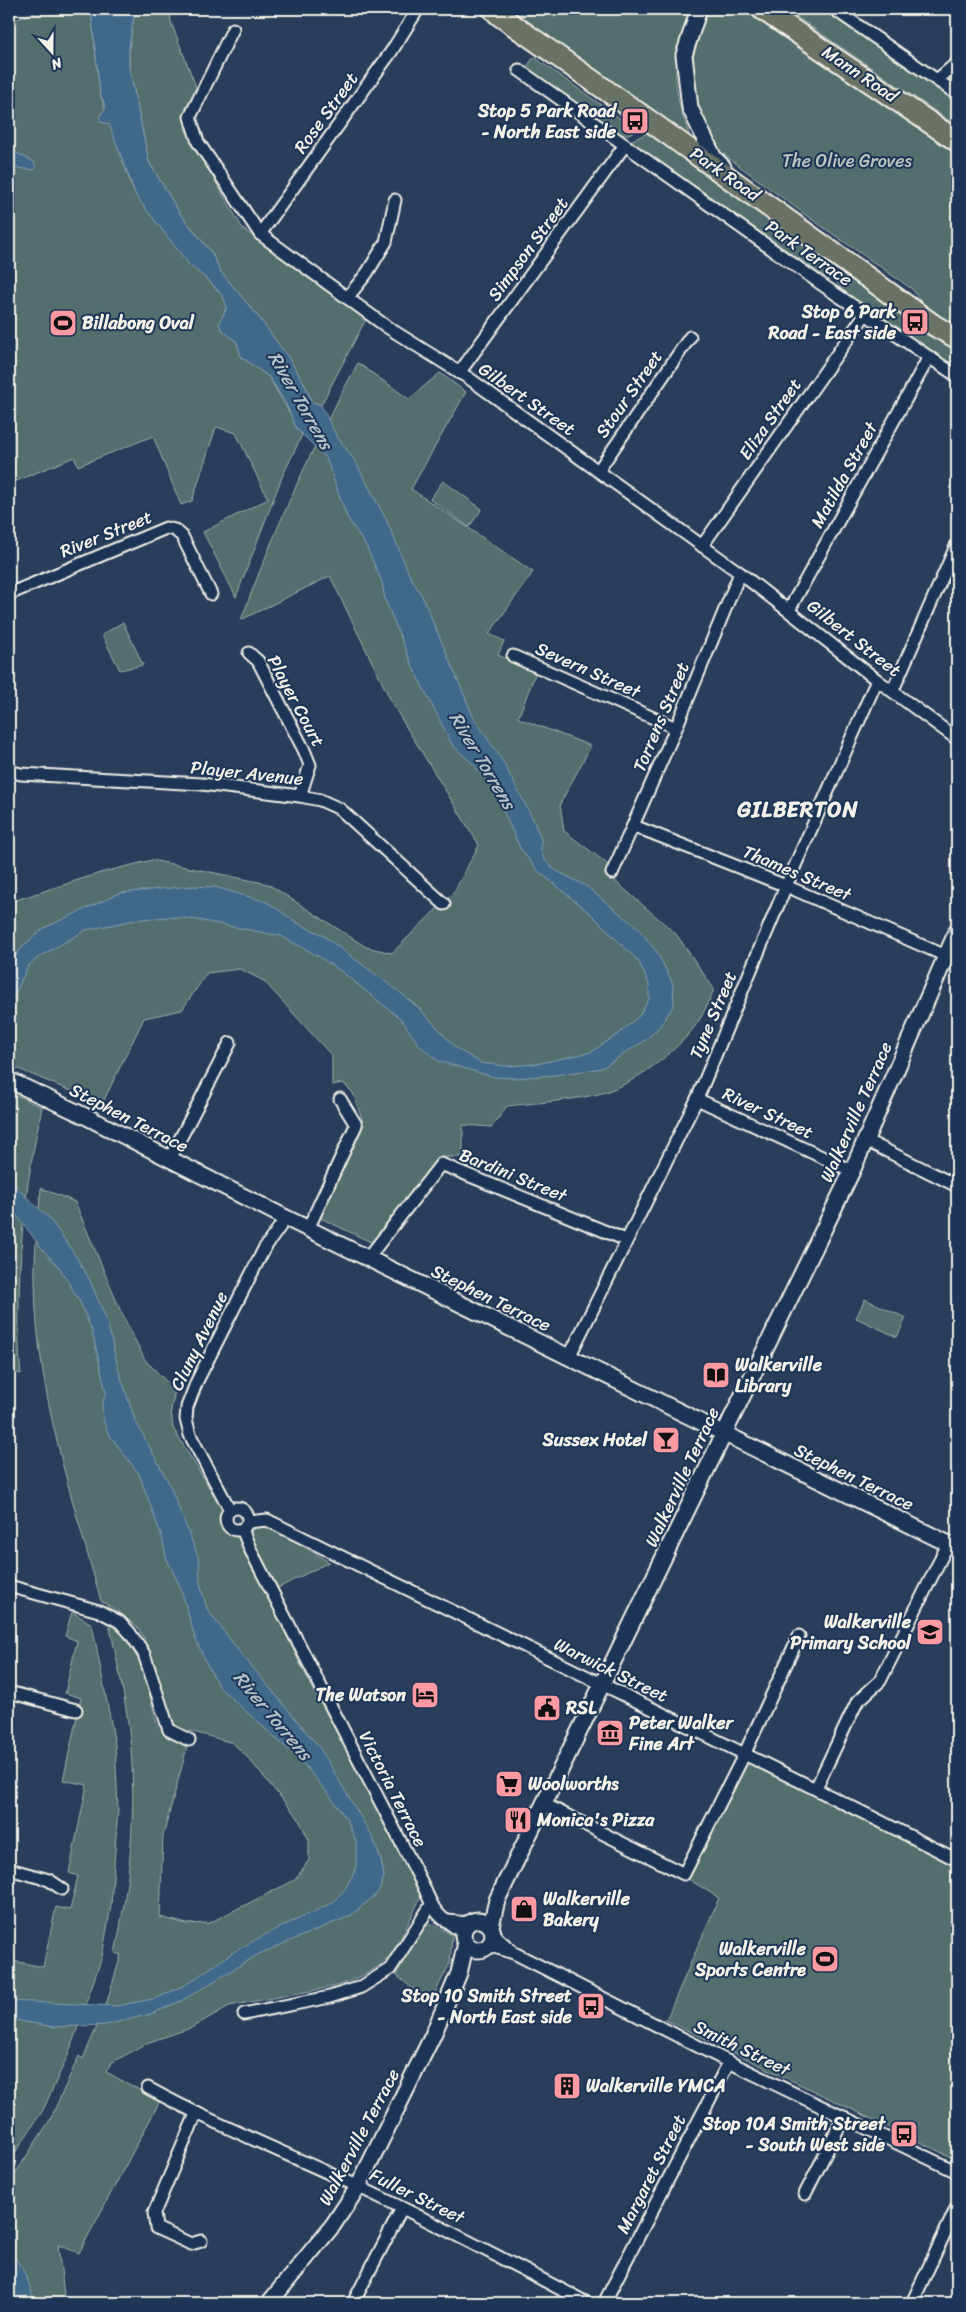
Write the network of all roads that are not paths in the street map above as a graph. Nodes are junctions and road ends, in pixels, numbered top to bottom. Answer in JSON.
{"nodes":[{"id":1,"x":418,"y":9,"type":"edge"},
{"id":2,"x":493,"y":9,"type":"edge"},
{"id":3,"x":699,"y":9,"type":"edge"},
{"id":4,"x":762,"y":9,"type":"edge"},
{"id":5,"x":774,"y":9,"type":"edge"},
{"id":6,"x":834,"y":9,"type":"edge"},
{"id":7,"x":233,"y":29,"type":"dead end"},
{"id":8,"x":814,"y":44,"type":"junction"},
{"id":9,"x":957,"y":63,"type":"edge"},
{"id":10,"x":519,"y":70,"type":"dead end"},
{"id":11,"x":937,"y":80,"type":"junction"},
{"id":12,"x":957,"y":93,"type":"edge"},
{"id":13,"x":957,"y":141,"type":"edge"},
{"id":14,"x":625,"y":145,"type":"junction"},
{"id":15,"x":756,"y":196,"type":"junction"},
{"id":16,"x":395,"y":200,"type":"dead end"},
{"id":17,"x":260,"y":234,"type":"junction"},
{"id":18,"x":348,"y":298,"type":"junction"},
{"id":19,"x":866,"y":313,"type":"junction"},
{"id":20,"x":690,"y":337,"type":"dead end"},
{"id":21,"x":957,"y":338,"type":"edge"},
{"id":22,"x":929,"y":357,"type":"junction"},
{"id":23,"x":459,"y":373,"type":"junction"},
{"id":24,"x":957,"y":376,"type":"edge"},
{"id":25,"x":598,"y":471,"type":"junction"},
{"id":26,"x":957,"y":544,"type":"edge"},
{"id":27,"x":702,"y":546,"type":"junction"},
{"id":28,"x":740,"y":573,"type":"junction"},
{"id":29,"x":9,"y":594,"type":"edge"},
{"id":30,"x":211,"y":594,"type":"dead end"},
{"id":31,"x":789,"y":610,"type":"junction"},
{"id":32,"x":249,"y":653,"type":"dead end"},
{"id":33,"x":513,"y":656,"type":"dead end"},
{"id":34,"x":876,"y":680,"type":"junction"},
{"id":35,"x":893,"y":690,"type":"junction"},
{"id":36,"x":676,"y":728,"type":"junction"},
{"id":37,"x":957,"y":739,"type":"edge"},
{"id":38,"x":9,"y":771,"type":"edge"},
{"id":39,"x":300,"y":796,"type":"junction"},
{"id":40,"x":634,"y":826,"type":"junction"},
{"id":41,"x":612,"y":873,"type":"dead end"},
{"id":42,"x":786,"y":886,"type":"junction"},
{"id":43,"x":444,"y":904,"type":"dead end"},
{"id":44,"x":957,"y":931,"type":"edge"},
{"id":45,"x":946,"y":956,"type":"junction"},
{"id":46,"x":230,"y":1043,"type":"dead end"},
{"id":47,"x":9,"y":1080,"type":"edge"},
{"id":48,"x":340,"y":1099,"type":"dead end"},
{"id":49,"x":697,"y":1099,"type":"junction"},
{"id":50,"x":865,"y":1140,"type":"junction"},
{"id":51,"x":170,"y":1160,"type":"junction"},
{"id":52,"x":852,"y":1171,"type":"junction"},
{"id":53,"x":957,"y":1186,"type":"edge"},
{"id":54,"x":286,"y":1218,"type":"junction"},
{"id":55,"x":308,"y":1229,"type":"junction"},
{"id":56,"x":626,"y":1240,"type":"junction"},
{"id":57,"x":368,"y":1258,"type":"junction"},
{"id":58,"x":569,"y":1357,"type":"junction"},
{"id":59,"x":723,"y":1433,"type":"junction"},
{"id":60,"x":230,"y":1510,"type":"junction"},
{"id":61,"x":245,"y":1525,"type":"junction"},
{"id":62,"x":953,"y":1546,"type":"edge"},
{"id":63,"x":9,"y":1586,"type":"edge"},
{"id":64,"x":799,"y":1636,"type":"dead end"},
{"id":65,"x":602,"y":1684,"type":"junction"},
{"id":66,"x":9,"y":1692,"type":"edge"},
{"id":67,"x":76,"y":1710,"type":"dead end"},
{"id":68,"x":189,"y":1740,"type":"dead end"},
{"id":69,"x":744,"y":1754,"type":"junction"},
{"id":70,"x":816,"y":1788,"type":"junction"},
{"id":71,"x":544,"y":1804,"type":"junction"},
{"id":72,"x":957,"y":1860,"type":"edge"},
{"id":73,"x":9,"y":1869,"type":"edge"},
{"id":74,"x":62,"y":1889,"type":"dead end"},
{"id":75,"x":431,"y":1904,"type":"junction"},
{"id":76,"x":478,"y":1934,"type":"junction"},
{"id":77,"x":244,"y":2014,"type":"dead end"},
{"id":78,"x":729,"y":2062,"type":"junction"},
{"id":79,"x":148,"y":2088,"type":"dead end"},
{"id":80,"x":196,"y":2114,"type":"junction"},
{"id":81,"x":844,"y":2117,"type":"junction"},
{"id":82,"x":957,"y":2172,"type":"edge"},
{"id":83,"x":358,"y":2187,"type":"junction"},
{"id":84,"x":805,"y":2194,"type":"dead end"},
{"id":85,"x":957,"y":2207,"type":"edge"},
{"id":86,"x":402,"y":2208,"type":"junction"},
{"id":87,"x":201,"y":2242,"type":"dead end"},
{"id":88,"x":269,"y":2303,"type":"edge"},
{"id":89,"x":353,"y":2303,"type":"edge"},
{"id":90,"x":587,"y":2303,"type":"edge"},
{"id":91,"x":604,"y":2303,"type":"edge"},
{"id":92,"x":912,"y":2303,"type":"edge"}],
"edges":[{"from":1,"to":17,"type":"street","name":"Rose Street"},
{"from":2,"to":15,"type":"highway","name":"Park Road"},
{"from":3,"to":15,"type":"street"},
{"from":4,"to":8,"type":"highway","name":"Mann Road"},
{"from":5,"to":8,"type":"highway"},
{"from":6,"to":11,"type":"street"},
{"from":7,"to":17,"type":"street","name":"Gilbert Street"},
{"from":8,"to":13,"type":"highway","name":"Mann Road"},
{"from":9,"to":11,"type":"street"},
{"from":10,"to":14,"type":"street","name":"Park Terrace"},
{"from":11,"to":12,"type":"street"},
{"from":14,"to":19,"type":"street","name":"Park Terrace"},
{"from":14,"to":23,"type":"street","name":"Simpson Street"},
{"from":15,"to":21,"type":"highway","name":"Park Road"},
{"from":16,"to":18,"type":"street"},
{"from":17,"to":18,"type":"street","name":"Gilbert Street"},
{"from":18,"to":23,"type":"street","name":"Gilbert Street"},
{"from":19,"to":22,"type":"street","name":"Park Terrace"},
{"from":19,"to":27,"type":"street","name":"Eliza Street"},
{"from":20,"to":25,"type":"street","name":"Stour Street"},
{"from":22,"to":24,"type":"street","name":"Park Terrace"},
{"from":22,"to":31,"type":"street","name":"Matilda Street"},
{"from":23,"to":25,"type":"street","name":"Gilbert Street"},
{"from":25,"to":27,"type":"street","name":"Gilbert Street"},
{"from":26,"to":35,"type":"street"},
{"from":27,"to":28,"type":"street","name":"Gilbert Street"},
{"from":28,"to":31,"type":"street","name":"Gilbert Street"},
{"from":28,"to":36,"type":"street","name":"Torrens Street"},
{"from":29,"to":30,"type":"street","name":"River Street"},
{"from":31,"to":34,"type":"street","name":"Gilbert Street"},
{"from":32,"to":39,"type":"street","name":"Player Court"},
{"from":33,"to":36,"type":"street","name":"Severn Street"},
{"from":34,"to":35,"type":"street","name":"Gilbert Street"},
{"from":34,"to":42,"type":"street","name":"Tyne Street"},
{"from":35,"to":37,"type":"street","name":"Gilbert Street"},
{"from":36,"to":40,"type":"street","name":"Torrens Street"},
{"from":38,"to":39,"type":"street","name":"Player Avenue"},
{"from":39,"to":43,"type":"street","name":"Player Avenue"},
{"from":40,"to":41,"type":"street","name":"Torrens Street"},
{"from":40,"to":42,"type":"street","name":"Thames Street"},
{"from":42,"to":45,"type":"street","name":"Thames Street"},
{"from":42,"to":49,"type":"street","name":"Tyne Street"},
{"from":44,"to":45,"type":"street","name":"Walkerville Terrace"},
{"from":45,"to":50,"type":"street","name":"Walkerville Terrace"},
{"from":46,"to":51,"type":"street"},
{"from":47,"to":51,"type":"street","name":"Stephen Terrace"},
{"from":48,"to":55,"type":"street"},
{"from":49,"to":52,"type":"street","name":"River Street"},
{"from":49,"to":56,"type":"street","name":"Tyne Street"},
{"from":50,"to":52,"type":"street","name":"Walkerville Terrace"},
{"from":50,"to":53,"type":"street"},
{"from":51,"to":54,"type":"street","name":"Stephen Terrace"},
{"from":52,"to":59,"type":"street","name":"Walkerville Terrace"},
{"from":54,"to":55,"type":"street","name":"Stephen Terrace"},
{"from":54,"to":60,"type":"street","name":"Cluny Avenue"},
{"from":55,"to":57,"type":"street","name":"Stephen Terrace"},
{"from":56,"to":57,"type":"street","name":"Bardini Street"},
{"from":56,"to":58,"type":"street","name":"Tyne Street"},
{"from":57,"to":58,"type":"street","name":"Stephen Terrace"},
{"from":58,"to":59,"type":"street","name":"Stephen Terrace"},
{"from":59,"to":62,"type":"street","name":"Stephen Terrace"},
{"from":59,"to":65,"type":"street","name":"Walkerville Terrace"},
{"from":60,"to":61,"type":"street"},
{"from":60,"to":61,"type":"street"},
{"from":61,"to":65,"type":"street","name":"Warwick Street"},
{"from":61,"to":75,"type":"street","name":"Victoria Terrace"},
{"from":62,"to":70,"type":"street"},
{"from":63,"to":68,"type":"street"},
{"from":64,"to":69,"type":"street"},
{"from":65,"to":69,"type":"street","name":"Warwick Street"},
{"from":65,"to":71,"type":"street","name":"Walkerville Terrace"},
{"from":66,"to":67,"type":"street"},
{"from":69,"to":70,"type":"street","name":"Warwick Street"},
{"from":69,"to":71,"type":"street"},
{"from":70,"to":72,"type":"street","name":"Warwick Street"},
{"from":71,"to":76,"type":"street","name":"Walkerville Terrace"},
{"from":73,"to":74,"type":"street"},
{"from":75,"to":76,"type":"street","name":"Victoria Terrace"},
{"from":75,"to":77,"type":"street"},
{"from":76,"to":78,"type":"street","name":"Smith Street"},
{"from":76,"to":83,"type":"street","name":"Walkerville Terrace"},
{"from":78,"to":81,"type":"street","name":"Smith Street"},
{"from":78,"to":91,"type":"street","name":"Margaret Street"},
{"from":79,"to":80,"type":"street","name":"Fuller Street"},
{"from":80,"to":83,"type":"street","name":"Fuller Street"},
{"from":80,"to":87,"type":"street"},
{"from":81,"to":82,"type":"street","name":"Smith Street"},
{"from":81,"to":84,"type":"street"},
{"from":83,"to":86,"type":"street","name":"Fuller Street"},
{"from":83,"to":88,"type":"street","name":"Walkerville Terrace"},
{"from":85,"to":92,"type":"street"},
{"from":86,"to":89,"type":"street"},
{"from":86,"to":90,"type":"street","name":"Fuller Street"}]}
